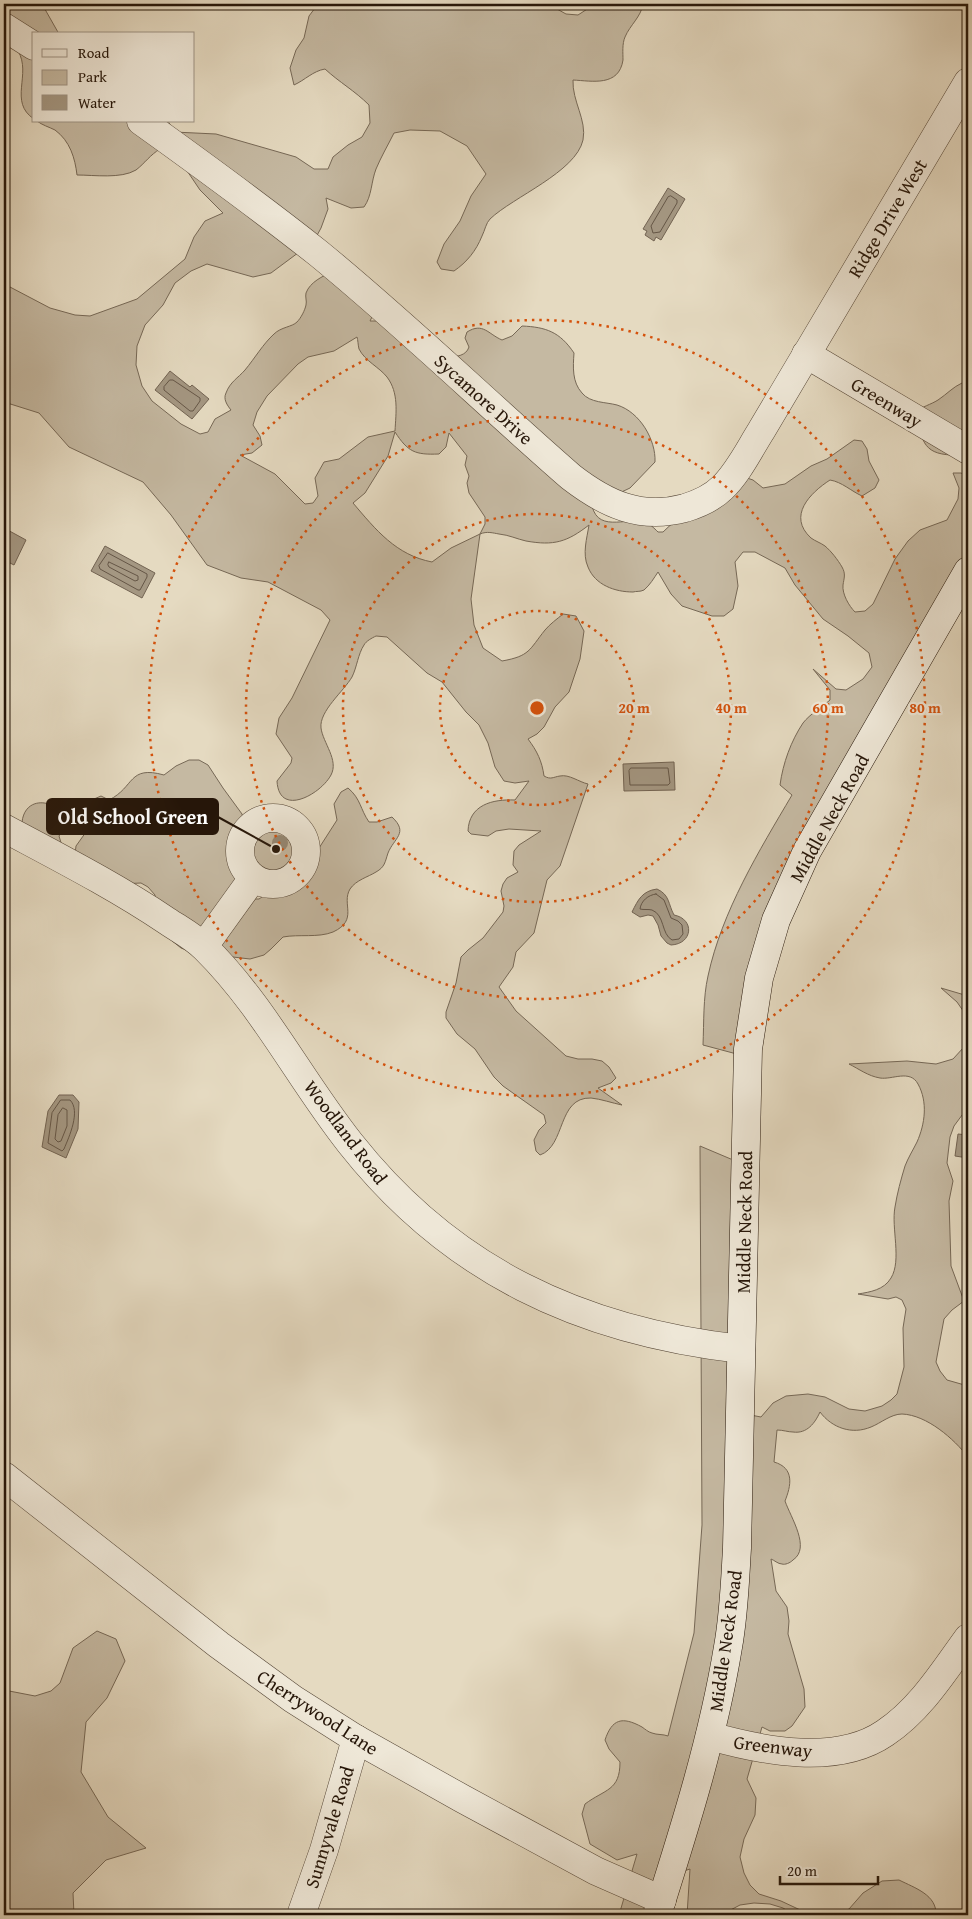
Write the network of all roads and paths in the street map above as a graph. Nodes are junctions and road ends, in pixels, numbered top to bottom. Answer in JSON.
{"nodes":[{"id":1,"x":4,"y":27,"type":"edge"},
{"id":2,"x":32,"y":45,"type":"edge"},
{"id":3,"x":968,"y":82,"type":"edge"},
{"id":4,"x":142,"y":122,"type":"edge"},
{"id":5,"x":806,"y":354,"type":"junction"},
{"id":6,"x":968,"y":450,"type":"edge"},
{"id":7,"x":968,"y":571,"type":"edge"},
{"id":8,"x":4,"y":828,"type":"edge"},
{"id":9,"x":253,"y":878,"type":"dead end"},
{"id":10,"x":204,"y":946,"type":"junction"},
{"id":11,"x":741,"y":1349,"type":"junction"},
{"id":12,"x":4,"y":1476,"type":"edge"},
{"id":13,"x":968,"y":1638,"type":"edge"},
{"id":14,"x":710,"y":1736,"type":"junction"},
{"id":15,"x":356,"y":1739,"type":"junction"},
{"id":16,"x":660,"y":1907,"type":"edge"},
{"id":17,"x":301,"y":1915,"type":"edge"}],
"edges":[{"from":1,"to":2,"type":"street"},
{"from":3,"to":5,"type":"street","name":"Ridge Drive West"},
{"from":4,"to":5,"type":"street","name":"Sycamore Drive"},
{"from":5,"to":6,"type":"street","name":"Greenway"},
{"from":7,"to":11,"type":"street","name":"Middle Neck Road"},
{"from":8,"to":10,"type":"street","name":"Woodland Road"},
{"from":9,"to":10,"type":"street"},
{"from":10,"to":11,"type":"street","name":"Woodland Road"},
{"from":11,"to":14,"type":"street","name":"Middle Neck Road"},
{"from":12,"to":15,"type":"street","name":"Cherrywood Lane"},
{"from":13,"to":14,"type":"street","name":"Greenway"},
{"from":14,"to":16,"type":"street","name":"Middle Neck Road"},
{"from":15,"to":16,"type":"street","name":"Cherrywood Lane"},
{"from":15,"to":17,"type":"street","name":"Sunnyvale Road"}]}
